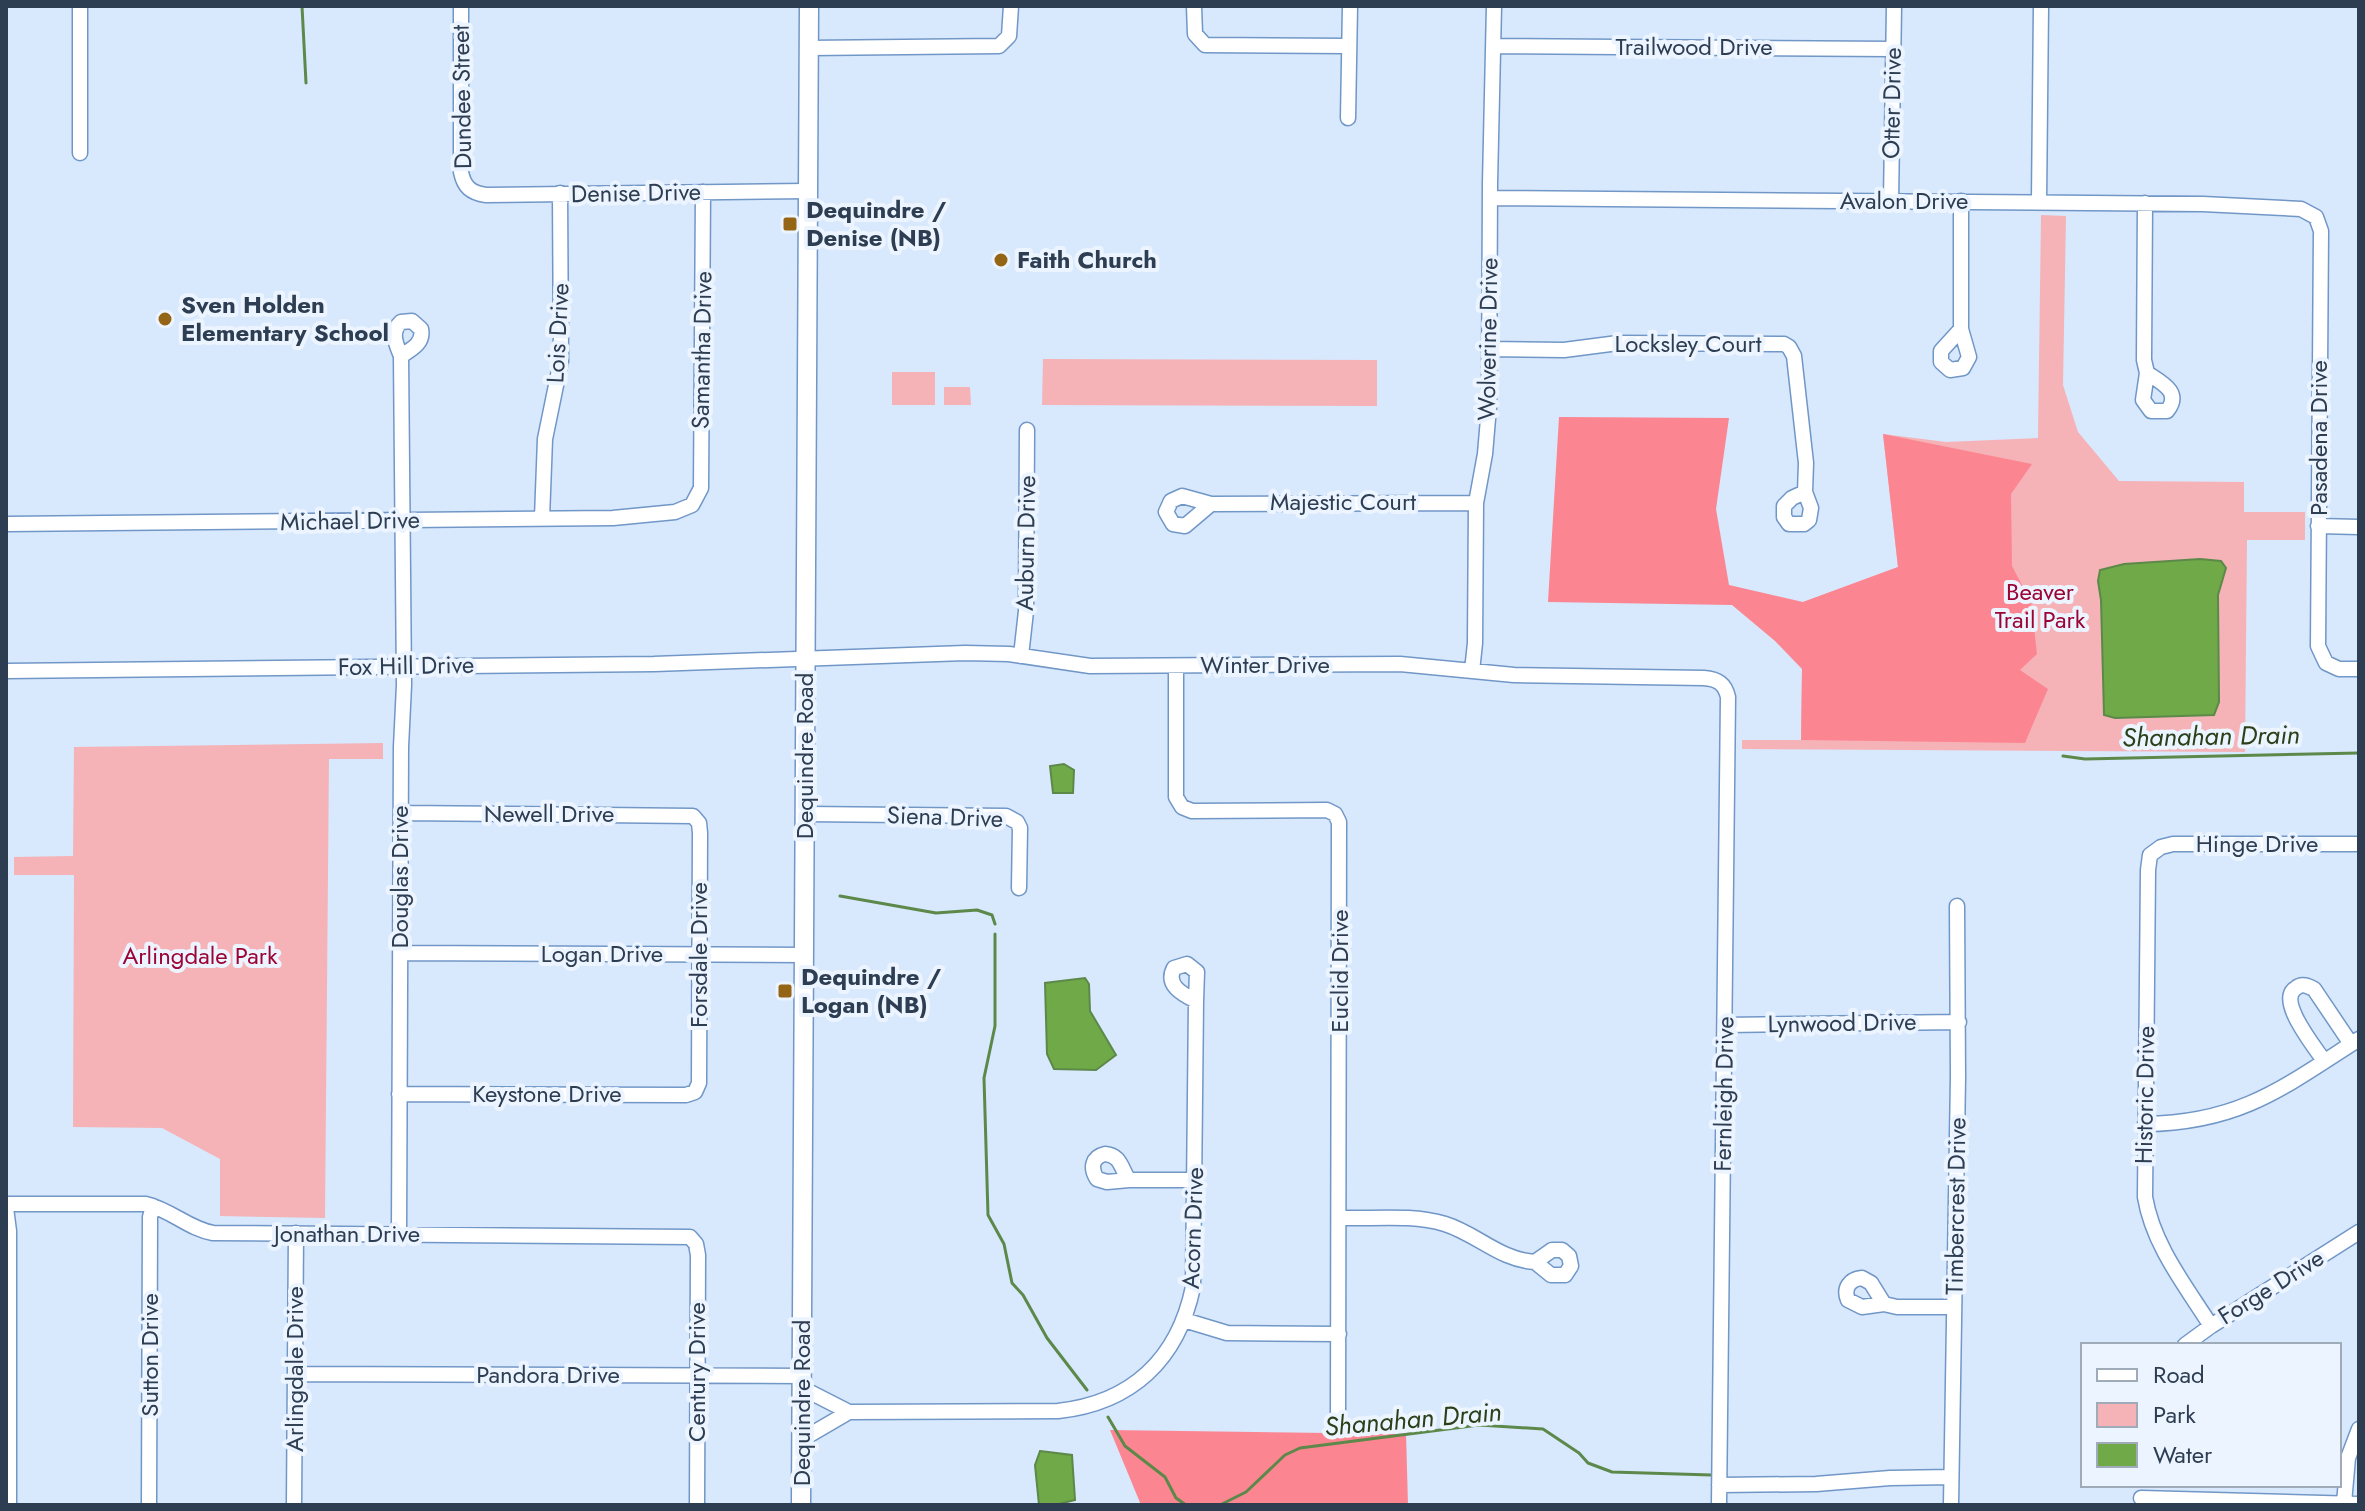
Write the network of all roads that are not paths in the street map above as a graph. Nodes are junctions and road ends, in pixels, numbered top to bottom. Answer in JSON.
{"nodes":[{"id":1,"x":80,"y":6,"type":"edge"},
{"id":2,"x":461,"y":6,"type":"edge"},
{"id":3,"x":809,"y":6,"type":"edge"},
{"id":4,"x":1011,"y":6,"type":"edge"},
{"id":5,"x":1194,"y":6,"type":"edge"},
{"id":6,"x":1350,"y":6,"type":"edge"},
{"id":7,"x":1494,"y":6,"type":"edge"},
{"id":8,"x":1894,"y":6,"type":"edge"},
{"id":9,"x":2041,"y":6,"type":"edge"},
{"id":10,"x":1349,"y":46,"type":"junction"},
{"id":11,"x":1494,"y":46,"type":"junction"},
{"id":12,"x":809,"y":48,"type":"junction"},
{"id":13,"x":1893,"y":49,"type":"junction"},
{"id":14,"x":1348,"y":118,"type":"dead end"},
{"id":15,"x":80,"y":153,"type":"dead end"},
{"id":16,"x":467,"y":188,"type":"joint"},
{"id":17,"x":808,"y":191,"type":"junction"},
{"id":18,"x":703,"y":192,"type":"junction"},
{"id":19,"x":560,"y":193,"type":"junction"},
{"id":20,"x":1490,"y":198,"type":"junction"},
{"id":21,"x":1891,"y":201,"type":"junction"},
{"id":22,"x":1961,"y":201,"type":"junction"},
{"id":23,"x":2039,"y":201,"type":"junction"},
{"id":24,"x":2145,"y":203,"type":"junction"},
{"id":25,"x":2316,"y":217,"type":"joint"},
{"id":26,"x":1961,"y":329,"type":"dead end"},
{"id":27,"x":1488,"y":349,"type":"junction"},
{"id":28,"x":401,"y":356,"type":"dead end"},
{"id":29,"x":2147,"y":373,"type":"dead end"},
{"id":30,"x":1027,"y":430,"type":"dead end"},
{"id":31,"x":1805,"y":492,"type":"dead end"},
{"id":32,"x":1476,"y":503,"type":"junction"},
{"id":33,"x":1211,"y":504,"type":"dead end"},
{"id":34,"x":692,"y":505,"type":"joint"},
{"id":35,"x":542,"y":518,"type":"junction"},
{"id":36,"x":402,"y":520,"type":"junction"},
{"id":37,"x":6,"y":524,"type":"edge"},
{"id":38,"x":2318,"y":526,"type":"junction"},
{"id":39,"x":2359,"y":527,"type":"edge"},
{"id":40,"x":1021,"y":656,"type":"junction"},
{"id":41,"x":806,"y":657,"type":"junction"},
{"id":42,"x":404,"y":666,"type":"junction"},
{"id":43,"x":1176,"y":666,"type":"junction"},
{"id":44,"x":2359,"y":669,"type":"edge"},
{"id":45,"x":6,"y":671,"type":"edge"},
{"id":46,"x":1472,"y":671,"type":"junction"},
{"id":47,"x":1723,"y":684,"type":"joint"},
{"id":48,"x":401,"y":813,"type":"junction"},
{"id":49,"x":805,"y":814,"type":"junction"},
{"id":50,"x":696,"y":819,"type":"joint"},
{"id":51,"x":2359,"y":844,"type":"edge"},
{"id":52,"x":2155,"y":850,"type":"joint"},
{"id":53,"x":1019,"y":888,"type":"dead end"},
{"id":54,"x":1957,"y":906,"type":"dead end"},
{"id":55,"x":400,"y":953,"type":"junction"},
{"id":56,"x":699,"y":955,"type":"junction"},
{"id":57,"x":804,"y":955,"type":"junction"},
{"id":58,"x":1196,"y":1001,"type":"dead end"},
{"id":59,"x":1959,"y":1022,"type":"junction"},
{"id":60,"x":1725,"y":1025,"type":"junction"},
{"id":61,"x":2355,"y":1041,"type":"edge"},
{"id":62,"x":2324,"y":1061,"type":"junction"},
{"id":63,"x":695,"y":1092,"type":"joint"},
{"id":64,"x":399,"y":1094,"type":"junction"},
{"id":65,"x":2145,"y":1124,"type":"junction"},
{"id":66,"x":1129,"y":1180,"type":"dead end"},
{"id":67,"x":1195,"y":1180,"type":"junction"},
{"id":68,"x":6,"y":1206,"type":"edge"},
{"id":69,"x":153,"y":1206,"type":"junction"},
{"id":70,"x":1340,"y":1218,"type":"junction"},
{"id":71,"x":2359,"y":1232,"type":"edge"},
{"id":72,"x":296,"y":1233,"type":"junction"},
{"id":73,"x":399,"y":1234,"type":"junction"},
{"id":74,"x":694,"y":1240,"type":"joint"},
{"id":75,"x":1535,"y":1262,"type":"dead end"},
{"id":76,"x":8,"y":1301,"type":"edge"},
{"id":77,"x":1884,"y":1304,"type":"dead end"},
{"id":78,"x":1953,"y":1307,"type":"junction"},
{"id":79,"x":1184,"y":1320,"type":"junction"},
{"id":80,"x":2211,"y":1326,"type":"junction"},
{"id":81,"x":1339,"y":1334,"type":"junction"},
{"id":82,"x":2188,"y":1343,"type":"edge"},
{"id":83,"x":295,"y":1374,"type":"junction"},
{"id":84,"x":697,"y":1376,"type":"junction"},
{"id":85,"x":802,"y":1382,"type":"junction"},
{"id":86,"x":849,"y":1412,"type":"junction"},
{"id":87,"x":1338,"y":1428,"type":"dead end"},
{"id":88,"x":2359,"y":1429,"type":"edge"},
{"id":89,"x":801,"y":1440,"type":"junction"},
{"id":90,"x":1951,"y":1477,"type":"junction"},
{"id":91,"x":1719,"y":1485,"type":"junction"},
{"id":92,"x":2141,"y":1496,"type":"edge"},
{"id":93,"x":2352,"y":1504,"type":"edge"},
{"id":94,"x":9,"y":1505,"type":"edge"},
{"id":95,"x":149,"y":1505,"type":"edge"},
{"id":96,"x":294,"y":1505,"type":"edge"},
{"id":97,"x":697,"y":1505,"type":"edge"},
{"id":98,"x":801,"y":1505,"type":"edge"},
{"id":99,"x":1719,"y":1505,"type":"edge"},
{"id":100,"x":1951,"y":1505,"type":"edge"}],
"edges":[{"from":1,"to":15,"type":"street"},
{"from":2,"to":16,"type":"street","name":"Dundee Street"},
{"from":3,"to":12,"type":"main road","name":"Dequindre Road"},
{"from":4,"to":12,"type":"street"},
{"from":5,"to":10,"type":"street"},
{"from":6,"to":10,"type":"street"},
{"from":7,"to":11,"type":"street","name":"Wolverine Drive"},
{"from":8,"to":13,"type":"street","name":"Otter Drive"},
{"from":9,"to":23,"type":"street"},
{"from":10,"to":14,"type":"street"},
{"from":11,"to":13,"type":"street","name":"Trailwood Drive"},
{"from":11,"to":20,"type":"street","name":"Wolverine Drive"},
{"from":12,"to":17,"type":"main road","name":"Dequindre Road"},
{"from":13,"to":21,"type":"street","name":"Otter Drive"},
{"from":16,"to":19,"type":"street","name":"Denise Drive"},
{"from":17,"to":18,"type":"street","name":"Denise Drive"},
{"from":17,"to":41,"type":"main road","name":"Dequindre Road"},
{"from":18,"to":19,"type":"street","name":"Denise Drive"},
{"from":18,"to":34,"type":"street","name":"Samantha Drive"},
{"from":19,"to":35,"type":"street","name":"Lois Drive"},
{"from":20,"to":21,"type":"street","name":"Avalon Drive"},
{"from":20,"to":27,"type":"street","name":"Wolverine Drive"},
{"from":21,"to":22,"type":"street","name":"Avalon Drive"},
{"from":22,"to":23,"type":"street","name":"Avalon Drive"},
{"from":22,"to":26,"type":"street"},
{"from":23,"to":24,"type":"street","name":"Avalon Drive"},
{"from":24,"to":25,"type":"street","name":"Avalon Drive"},
{"from":24,"to":29,"type":"street"},
{"from":25,"to":38,"type":"street","name":"Pasadena Drive"},
{"from":27,"to":31,"type":"street","name":"Locksley Court"},
{"from":27,"to":32,"type":"street","name":"Wolverine Drive"},
{"from":28,"to":36,"type":"street","name":"Douglas Drive"},
{"from":30,"to":40,"type":"street","name":"Auburn Drive"},
{"from":32,"to":33,"type":"street","name":"Majestic Court"},
{"from":32,"to":46,"type":"street","name":"Wolverine Drive"},
{"from":34,"to":35,"type":"street","name":"Michael Drive"},
{"from":35,"to":36,"type":"street","name":"Michael Drive"},
{"from":36,"to":37,"type":"street","name":"Michael Drive"},
{"from":36,"to":42,"type":"street","name":"Douglas Drive"},
{"from":38,"to":39,"type":"street"},
{"from":38,"to":44,"type":"street","name":"Pasadena Drive"},
{"from":40,"to":41,"type":"street","name":"Winter Drive"},
{"from":40,"to":43,"type":"street","name":"Winter Drive"},
{"from":41,"to":42,"type":"street","name":"Fox Hill Drive"},
{"from":41,"to":49,"type":"main road","name":"Dequindre Road"},
{"from":42,"to":45,"type":"street","name":"Fox Hill Drive"},
{"from":42,"to":48,"type":"street","name":"Douglas Drive"},
{"from":43,"to":46,"type":"street","name":"Winter Drive"},
{"from":43,"to":70,"type":"street","name":"Euclid Drive"},
{"from":46,"to":47,"type":"street","name":"Winter Drive"},
{"from":47,"to":60,"type":"street","name":"Fernleigh Drive"},
{"from":48,"to":50,"type":"street","name":"Newell Drive"},
{"from":48,"to":55,"type":"street","name":"Douglas Drive"},
{"from":49,"to":53,"type":"street","name":"Siena Drive"},
{"from":49,"to":57,"type":"main road","name":"Dequindre Road"},
{"from":50,"to":56,"type":"street","name":"Forsdale Drive"},
{"from":51,"to":52,"type":"street","name":"Hinge Drive"},
{"from":52,"to":65,"type":"street","name":"Historic Drive"},
{"from":54,"to":59,"type":"street","name":"Timbercrest Drive"},
{"from":55,"to":56,"type":"street","name":"Logan Drive"},
{"from":55,"to":64,"type":"street","name":"Douglas Drive"},
{"from":56,"to":57,"type":"street","name":"Logan Drive"},
{"from":56,"to":63,"type":"street","name":"Forsdale Drive"},
{"from":57,"to":85,"type":"main road","name":"Dequindre Road"},
{"from":58,"to":67,"type":"street","name":"Acorn Drive"},
{"from":59,"to":60,"type":"street","name":"Lynwood Drive"},
{"from":59,"to":78,"type":"street","name":"Timbercrest Drive"},
{"from":60,"to":91,"type":"street","name":"Fernleigh Drive"},
{"from":61,"to":62,"type":"street"},
{"from":61,"to":62,"type":"street"},
{"from":62,"to":65,"type":"street"},
{"from":63,"to":64,"type":"street","name":"Keystone Drive"},
{"from":64,"to":73,"type":"street","name":"Douglas Drive"},
{"from":65,"to":80,"type":"street","name":"Historic Drive"},
{"from":66,"to":67,"type":"street"},
{"from":67,"to":79,"type":"street","name":"Acorn Drive"},
{"from":68,"to":69,"type":"street","name":"Jonathan Drive"},
{"from":68,"to":76,"type":"street"},
{"from":69,"to":72,"type":"street","name":"Jonathan Drive"},
{"from":69,"to":95,"type":"street","name":"Sutton Drive"},
{"from":70,"to":75,"type":"street"},
{"from":70,"to":81,"type":"street","name":"Euclid Drive"},
{"from":71,"to":80,"type":"street","name":"Forge Drive"},
{"from":72,"to":73,"type":"street","name":"Jonathan Drive"},
{"from":72,"to":83,"type":"street","name":"Arlingdale Drive"},
{"from":73,"to":74,"type":"street","name":"Jonathan Drive"},
{"from":74,"to":84,"type":"street","name":"Century Drive"},
{"from":76,"to":94,"type":"street"},
{"from":77,"to":78,"type":"street"},
{"from":78,"to":90,"type":"street","name":"Timbercrest Drive"},
{"from":79,"to":81,"type":"street"},
{"from":79,"to":86,"type":"street","name":"Acorn Drive"},
{"from":80,"to":82,"type":"street","name":"Forge Drive"},
{"from":81,"to":87,"type":"street","name":"Euclid Drive"},
{"from":83,"to":84,"type":"street","name":"Pandora Drive"},
{"from":83,"to":96,"type":"street","name":"Arlingdale Drive"},
{"from":84,"to":85,"type":"street","name":"Pandora Drive"},
{"from":84,"to":97,"type":"street","name":"Century Drive"},
{"from":85,"to":86,"type":"street","name":"Acorn Drive"},
{"from":85,"to":89,"type":"main road","name":"Dequindre Road"},
{"from":86,"to":89,"type":"street"},
{"from":88,"to":93,"type":"street"},
{"from":89,"to":98,"type":"main road","name":"Dequindre Road"},
{"from":90,"to":91,"type":"street"},
{"from":90,"to":100,"type":"street","name":"Timbercrest Drive"},
{"from":91,"to":99,"type":"street","name":"Fernleigh Drive"},
{"from":92,"to":93,"type":"street"}]}
